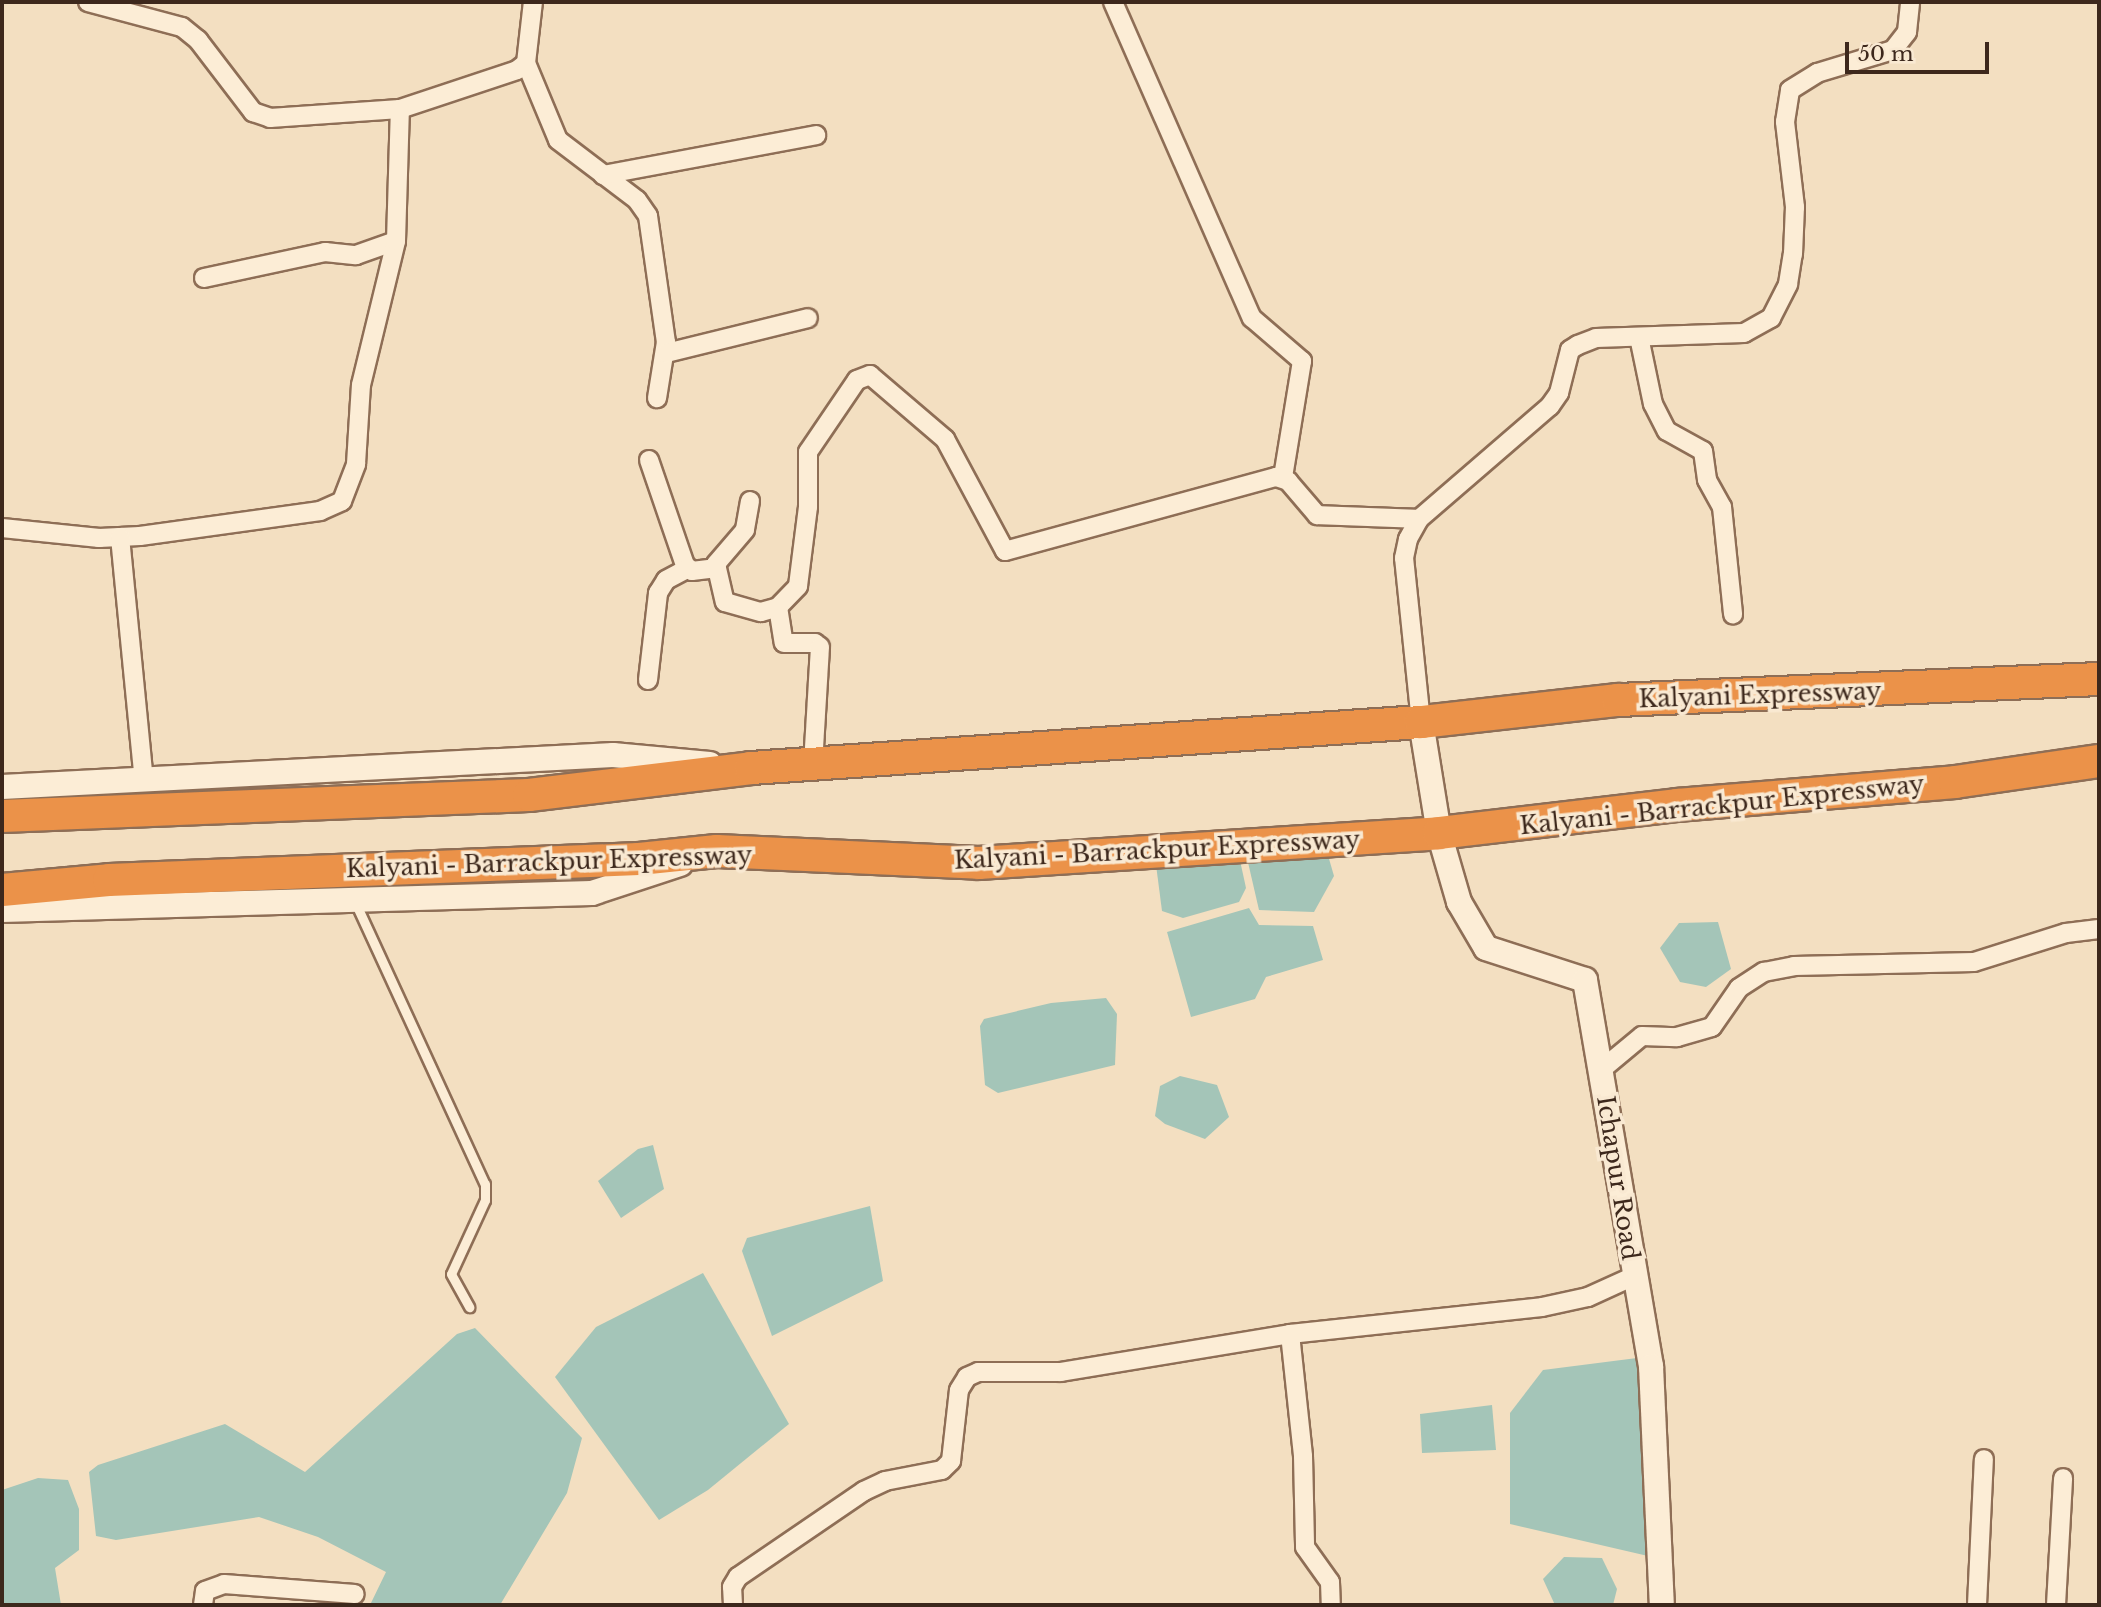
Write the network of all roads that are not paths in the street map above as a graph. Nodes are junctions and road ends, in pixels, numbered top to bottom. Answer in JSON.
{"nodes":[{"id":1,"x":88,"y":2,"type":"edge"},
{"id":2,"x":533,"y":2,"type":"edge"},
{"id":3,"x":1113,"y":2,"type":"edge"},
{"id":4,"x":1910,"y":2,"type":"edge"},
{"id":5,"x":526,"y":63,"type":"junction"},
{"id":6,"x":400,"y":109,"type":"junction"},
{"id":7,"x":816,"y":135,"type":"dead end"},
{"id":8,"x":603,"y":175,"type":"junction"},
{"id":9,"x":396,"y":241,"type":"junction"},
{"id":10,"x":204,"y":278,"type":"dead end"},
{"id":11,"x":808,"y":318,"type":"dead end"},
{"id":12,"x":1639,"y":337,"type":"junction"},
{"id":13,"x":666,"y":353,"type":"junction"},
{"id":14,"x":657,"y":398,"type":"dead end"},
{"id":15,"x":649,"y":460,"type":"dead end"},
{"id":16,"x":1283,"y":477,"type":"junction"},
{"id":17,"x":750,"y":501,"type":"dead end"},
{"id":18,"x":1419,"y":519,"type":"junction"},
{"id":19,"x":2,"y":528,"type":"edge"},
{"id":20,"x":120,"y":537,"type":"junction"},
{"id":21,"x":717,"y":568,"type":"junction"},
{"id":22,"x":687,"y":569,"type":"junction"},
{"id":23,"x":778,"y":607,"type":"junction"},
{"id":24,"x":1733,"y":614,"type":"dead end"},
{"id":25,"x":2099,"y":679,"type":"edge"},
{"id":26,"x":648,"y":680,"type":"dead end"},
{"id":27,"x":1421,"y":722,"type":"junction"},
{"id":28,"x":2099,"y":761,"type":"edge"},
{"id":29,"x":813,"y":764,"type":"junction"},
{"id":30,"x":751,"y":768,"type":"junction"},
{"id":31,"x":144,"y":780,"type":"junction"},
{"id":32,"x":2,"y":787,"type":"edge"},
{"id":33,"x":2,"y":816,"type":"edge"},
{"id":34,"x":1439,"y":833,"type":"junction"},
{"id":35,"x":717,"y":851,"type":"junction"},
{"id":36,"x":2,"y":890,"type":"edge"},
{"id":37,"x":355,"y":899,"type":"junction"},
{"id":38,"x":2,"y":910,"type":"edge"},
{"id":39,"x":2099,"y":929,"type":"edge"},
{"id":40,"x":1601,"y":1070,"type":"junction"},
{"id":41,"x":1634,"y":1276,"type":"junction"},
{"id":42,"x":469,"y":1307,"type":"dead end"},
{"id":43,"x":1290,"y":1334,"type":"junction"},
{"id":44,"x":1984,"y":1459,"type":"dead end"},
{"id":45,"x":2063,"y":1478,"type":"dead end"},
{"id":46,"x":355,"y":1594,"type":"dead end"},
{"id":47,"x":203,"y":1605,"type":"edge"},
{"id":48,"x":733,"y":1605,"type":"edge"},
{"id":49,"x":1331,"y":1605,"type":"edge"},
{"id":50,"x":1661,"y":1605,"type":"edge"},
{"id":51,"x":1977,"y":1605,"type":"edge"},
{"id":52,"x":2056,"y":1605,"type":"edge"}],
"edges":[{"from":1,"to":6,"type":"street"},
{"from":2,"to":5,"type":"street"},
{"from":3,"to":16,"type":"street"},
{"from":4,"to":12,"type":"street"},
{"from":5,"to":6,"type":"street"},
{"from":5,"to":8,"type":"street"},
{"from":6,"to":9,"type":"street"},
{"from":7,"to":8,"type":"street"},
{"from":8,"to":13,"type":"street"},
{"from":9,"to":10,"type":"street"},
{"from":9,"to":20,"type":"street"},
{"from":11,"to":13,"type":"street"},
{"from":12,"to":18,"type":"street"},
{"from":12,"to":24,"type":"street"},
{"from":13,"to":14,"type":"street"},
{"from":15,"to":22,"type":"street"},
{"from":16,"to":18,"type":"street"},
{"from":16,"to":23,"type":"street"},
{"from":17,"to":21,"type":"street"},
{"from":18,"to":27,"type":"street"},
{"from":19,"to":20,"type":"street"},
{"from":20,"to":31,"type":"street"},
{"from":21,"to":22,"type":"street"},
{"from":21,"to":23,"type":"street"},
{"from":22,"to":26,"type":"street"},
{"from":23,"to":29,"type":"street"},
{"from":25,"to":27,"type":"highway","name":"Kalyani Expressway"},
{"from":27,"to":29,"type":"highway"},
{"from":27,"to":34,"type":"street"},
{"from":28,"to":34,"type":"highway","name":"Kalyani - Barrackpur Expressway"},
{"from":29,"to":30,"type":"highway"},
{"from":30,"to":31,"type":"street"},
{"from":30,"to":33,"type":"highway"},
{"from":31,"to":32,"type":"street"},
{"from":34,"to":35,"type":"highway","name":"Kalyani - Barrackpur Expressway"},
{"from":34,"to":40,"type":"street","name":"Ichapur Road"},
{"from":35,"to":36,"type":"highway","name":"Kalyani - Barrackpur Expressway"},
{"from":35,"to":37,"type":"street"},
{"from":37,"to":38,"type":"street"},
{"from":37,"to":42,"type":"lane"},
{"from":39,"to":40,"type":"street"},
{"from":40,"to":41,"type":"street","name":"Ichapur Road"},
{"from":41,"to":43,"type":"street"},
{"from":41,"to":50,"type":"street","name":"Ichapur Road"},
{"from":43,"to":48,"type":"street"},
{"from":43,"to":49,"type":"street"},
{"from":44,"to":51,"type":"street"},
{"from":45,"to":52,"type":"street"},
{"from":46,"to":47,"type":"street"}]}
